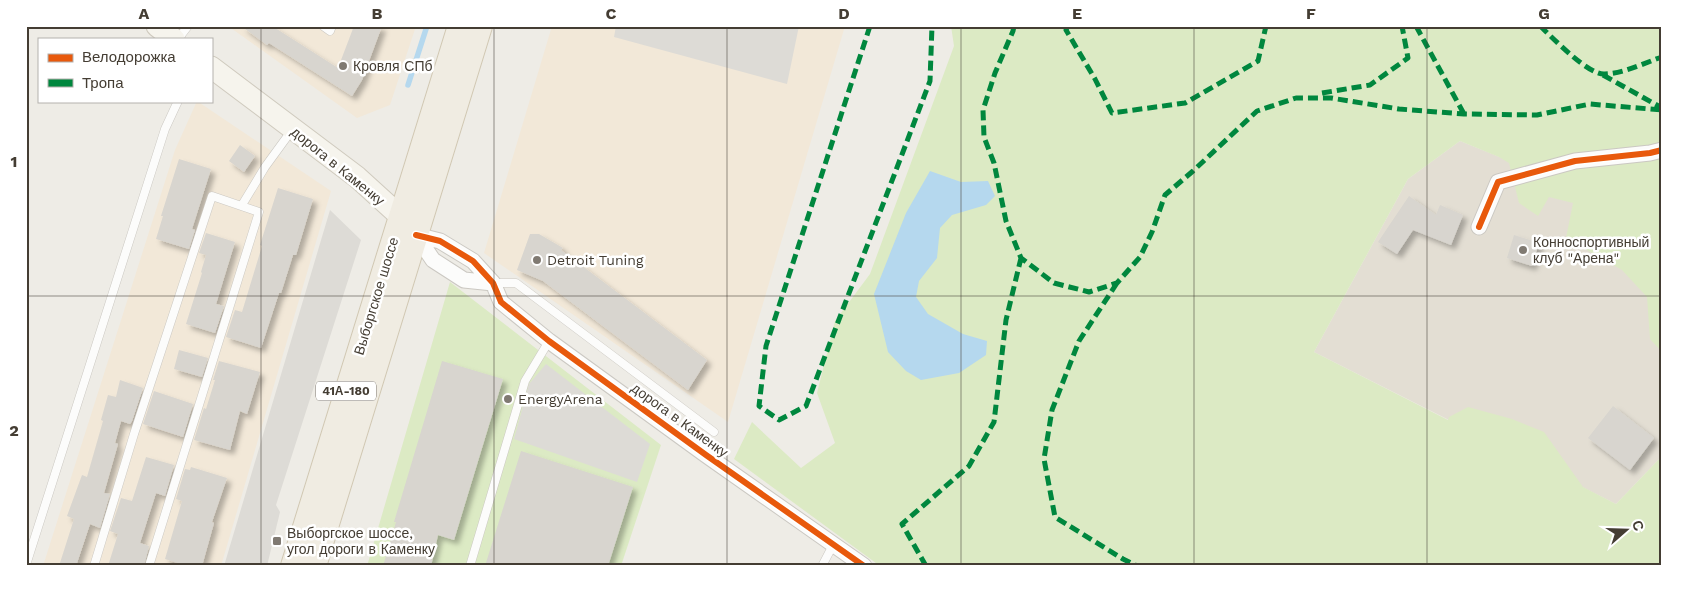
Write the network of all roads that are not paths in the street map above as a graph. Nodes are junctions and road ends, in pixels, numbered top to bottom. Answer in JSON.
{"nodes":[{"id":1,"x":188,"y":26,"type":"edge"},
{"id":2,"x":323,"y":26,"type":"edge"},
{"id":3,"x":332,"y":26,"type":"edge"},
{"id":4,"x":460,"y":26,"type":"edge"},
{"id":5,"x":480,"y":26,"type":"edge"},
{"id":6,"x":166,"y":32,"type":"edge"},
{"id":7,"x":212,"y":68,"type":"edge"},
{"id":8,"x":178,"y":102,"type":"edge"},
{"id":9,"x":293,"y":129,"type":"junction"},
{"id":10,"x":1662,"y":150,"type":"edge"},
{"id":11,"x":242,"y":205,"type":"junction"},
{"id":12,"x":401,"y":217,"type":"junction"},
{"id":13,"x":1479,"y":227,"type":"dead end"},
{"id":14,"x":416,"y":235,"type":"junction"},
{"id":15,"x":493,"y":283,"type":"junction"},
{"id":16,"x":549,"y":341,"type":"junction"},
{"id":17,"x":714,"y":432,"type":"dead end"},
{"id":18,"x":833,"y":544,"type":"junction"},
{"id":19,"x":26,"y":565,"type":"edge"},
{"id":20,"x":94,"y":566,"type":"edge"},
{"id":21,"x":149,"y":566,"type":"edge"},
{"id":22,"x":293,"y":566,"type":"edge"},
{"id":23,"x":314,"y":566,"type":"edge"},
{"id":24,"x":470,"y":566,"type":"edge"},
{"id":25,"x":822,"y":566,"type":"edge"},
{"id":26,"x":864,"y":566,"type":"edge"}],
"edges":[{"from":1,"to":6,"type":"lane"},
{"from":2,"to":3,"type":"lane"},
{"from":4,"to":12,"type":"main road","name":"Выборгское шоссе","number":"41А-180"},
{"from":5,"to":14,"type":"main road","name":"Выборгское шоссе","number":"41А-180"},
{"from":7,"to":9,"type":"street","name":"дорога в Каменку"},
{"from":8,"to":19,"type":"lane"},
{"from":9,"to":11,"type":"lane"},
{"from":9,"to":12,"type":"street","name":"дорога в Каменку"},
{"from":10,"to":13,"type":"street"},
{"from":11,"to":20,"type":"lane"},
{"from":11,"to":21,"type":"lane"},
{"from":12,"to":14,"type":"street","name":"дорога в Каменку"},
{"from":12,"to":22,"type":"main road","name":"Выборгское шоссе","number":"41А-180"},
{"from":14,"to":15,"type":"street"},
{"from":14,"to":15,"type":"street","name":"дорога в Каменку"},
{"from":14,"to":23,"type":"main road","name":"Выборгское шоссе","number":"41А-180"},
{"from":15,"to":16,"type":"street","name":"дорога в Каменку"},
{"from":15,"to":17,"type":"lane"},
{"from":16,"to":18,"type":"street","name":"дорога в Каменку"},
{"from":16,"to":24,"type":"lane"},
{"from":18,"to":25,"type":"lane"},
{"from":18,"to":26,"type":"street","name":"дорога в Каменку"}]}
